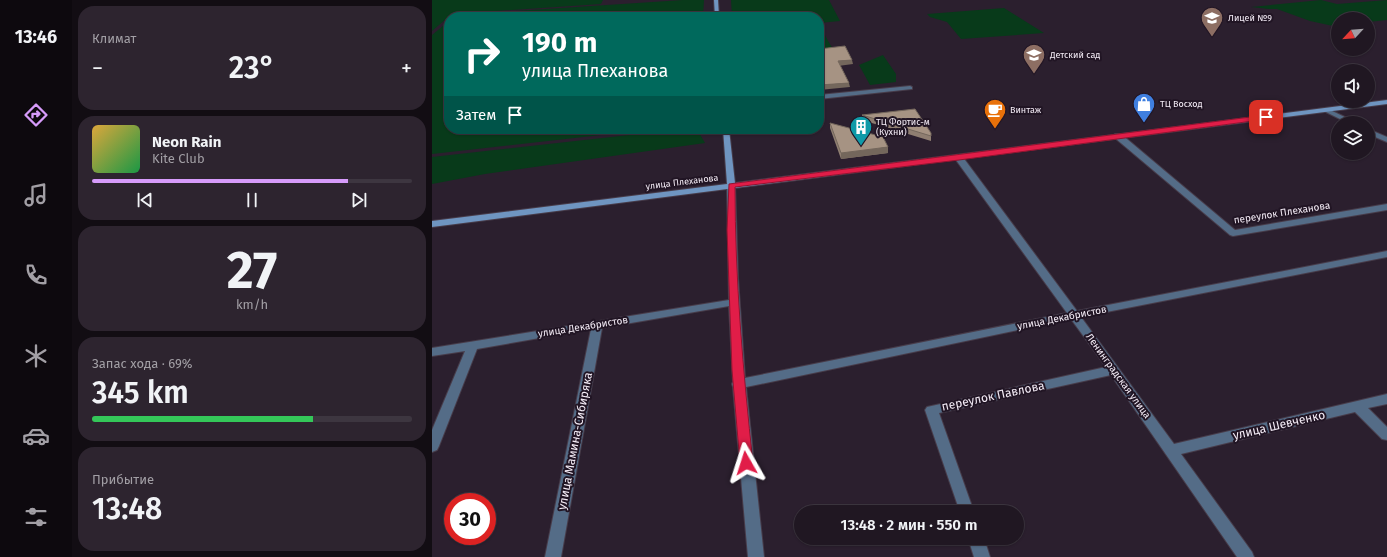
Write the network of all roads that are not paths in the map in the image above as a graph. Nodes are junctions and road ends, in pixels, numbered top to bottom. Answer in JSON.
{"nodes":[{"id":1,"x":716,"y":0,"type":"edge"},
{"id":2,"x":717,"y":12,"type":"edge"},
{"id":3,"x":910,"y":88,"type":"dead end"},
{"id":4,"x":824,"y":97,"type":"edge"},
{"id":5,"x":1387,"y":102,"type":"edge"},
{"id":6,"x":1326,"y":110,"type":"junction"},
{"id":7,"x":1338,"y":116,"type":"edge"},
{"id":8,"x":726,"y":134,"type":"edge"},
{"id":9,"x":1375,"y":134,"type":"edge"},
{"id":10,"x":1118,"y":136,"type":"junction"},
{"id":11,"x":1387,"y":140,"type":"edge"},
{"id":12,"x":959,"y":158,"type":"junction"},
{"id":13,"x":731,"y":185,"type":"junction"},
{"id":14,"x":1387,"y":207,"type":"edge"},
{"id":15,"x":432,"y":224,"type":"edge"},
{"id":16,"x":1387,"y":254,"type":"edge"},
{"id":17,"x":734,"y":302,"type":"junction"},
{"id":18,"x":1074,"y":315,"type":"junction"},
{"id":19,"x":597,"y":325,"type":"junction"},
{"id":20,"x":473,"y":344,"type":"junction"},
{"id":21,"x":432,"y":352,"type":"edge"},
{"id":22,"x":1114,"y":370,"type":"junction"},
{"id":23,"x":738,"y":384,"type":"junction"},
{"id":24,"x":1387,"y":399,"type":"edge"},
{"id":25,"x":1357,"y":406,"type":"junction"},
{"id":26,"x":1387,"y":435,"type":"edge"},
{"id":27,"x":432,"y":446,"type":"edge"},
{"id":28,"x":1172,"y":450,"type":"junction"},
{"id":29,"x":965,"y":505,"type":"edge"},
{"id":30,"x":978,"y":545,"type":"edge"},
{"id":31,"x":553,"y":557,"type":"edge"},
{"id":32,"x":756,"y":557,"type":"edge"},
{"id":33,"x":982,"y":557,"type":"edge"},
{"id":34,"x":1246,"y":557,"type":"edge"}],
"edges":[{"from":1,"to":2,"type":"main road"},
{"from":3,"to":4,"type":"street"},
{"from":5,"to":6,"type":"main road","name":"улица Плеханова"},
{"from":6,"to":7,"type":"street"},
{"from":6,"to":10,"type":"main road","name":"улица Плеханова"},
{"from":8,"to":13,"type":"main road"},
{"from":9,"to":11,"type":"street"},
{"from":10,"to":12,"type":"main road","name":"улица Плеханова"},
{"from":10,"to":14,"type":"street","name":"переулок Плеханова"},
{"from":12,"to":13,"type":"main road","name":"улица Плеханова"},
{"from":12,"to":18,"type":"street","name":"Ленинградская улица"},
{"from":13,"to":15,"type":"main road","name":"улица Плеханова"},
{"from":13,"to":17,"type":"street"},
{"from":16,"to":18,"type":"street","name":"улица Декабристов"},
{"from":17,"to":19,"type":"street","name":"улица Декабристов"},
{"from":17,"to":23,"type":"street"},
{"from":18,"to":22,"type":"street","name":"Ленинградская улица"},
{"from":18,"to":23,"type":"street","name":"улица Декабристов"},
{"from":19,"to":20,"type":"street","name":"улица Декабристов"},
{"from":19,"to":31,"type":"street","name":"улица Мамина-Сибиряка"},
{"from":20,"to":21,"type":"street","name":"улица Декабристов"},
{"from":20,"to":27,"type":"street"},
{"from":22,"to":28,"type":"street","name":"Ленинградская улица"},
{"from":22,"to":29,"type":"street","name":"переулок Павлова"},
{"from":23,"to":32,"type":"street"},
{"from":24,"to":25,"type":"street","name":"улица Шевченко"},
{"from":25,"to":26,"type":"street"},
{"from":25,"to":28,"type":"street","name":"улица Шевченко"},
{"from":28,"to":34,"type":"street","name":"Ленинградская улица"},
{"from":30,"to":33,"type":"street"}]}
